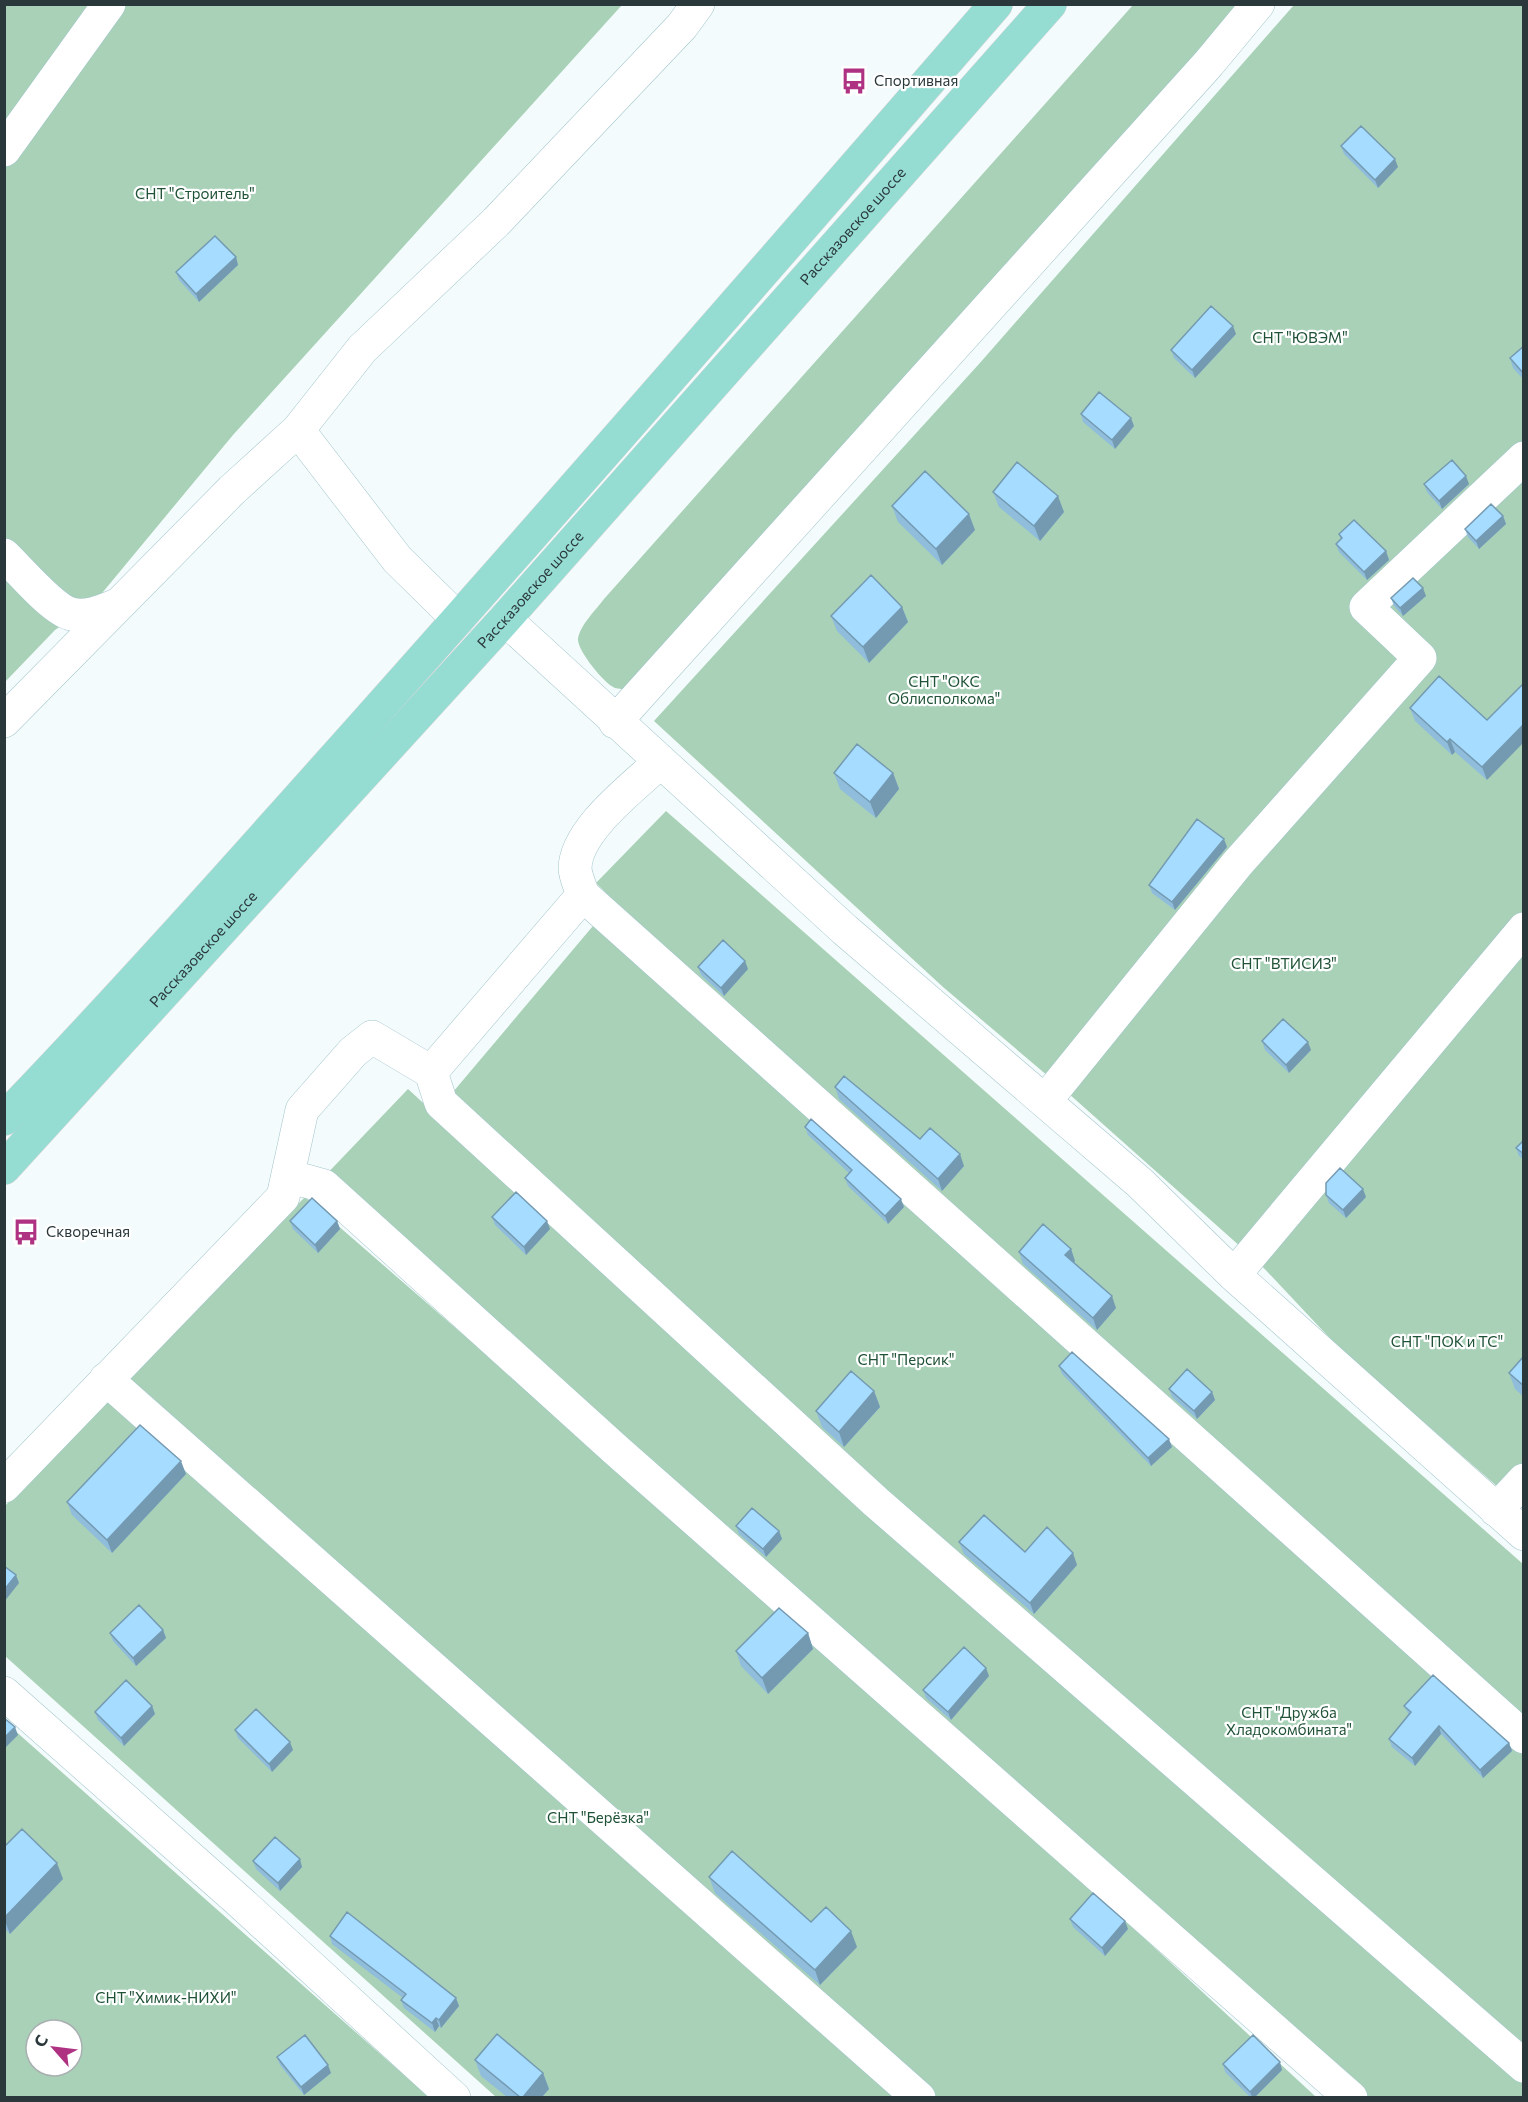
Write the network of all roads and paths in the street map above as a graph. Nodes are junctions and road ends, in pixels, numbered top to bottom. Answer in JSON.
{"nodes":[{"id":1,"x":109,"y":4,"type":"edge"},
{"id":2,"x":698,"y":4,"type":"edge"},
{"id":3,"x":996,"y":4,"type":"edge"},
{"id":4,"x":1050,"y":4,"type":"edge"},
{"id":5,"x":1258,"y":4,"type":"edge"},
{"id":6,"x":4,"y":150,"type":"edge"},
{"id":7,"x":298,"y":430,"type":"junction"},
{"id":8,"x":1524,"y":458,"type":"edge"},
{"id":9,"x":4,"y":555,"type":"edge"},
{"id":10,"x":117,"y":605,"type":"junction"},
{"id":11,"x":458,"y":619,"type":"junction"},
{"id":12,"x":505,"y":619,"type":"junction"},
{"id":13,"x":4,"y":721,"type":"edge"},
{"id":14,"x":615,"y":722,"type":"junction"},
{"id":15,"x":660,"y":762,"type":"junction"},
{"id":16,"x":583,"y":895,"type":"junction"},
{"id":17,"x":1524,"y":929,"type":"edge"},
{"id":18,"x":430,"y":1072,"type":"junction"},
{"id":19,"x":1045,"y":1101,"type":"junction"},
{"id":20,"x":4,"y":1119,"type":"edge"},
{"id":21,"x":4,"y":1168,"type":"edge"},
{"id":22,"x":288,"y":1176,"type":"junction"},
{"id":23,"x":1234,"y":1275,"type":"junction"},
{"id":24,"x":106,"y":1379,"type":"junction"},
{"id":25,"x":1524,"y":1480,"type":"edge"},
{"id":26,"x":4,"y":1485,"type":"edge"},
{"id":27,"x":1496,"y":1510,"type":"junction"},
{"id":28,"x":1524,"y":1534,"type":"edge"},
{"id":29,"x":4,"y":1693,"type":"edge"},
{"id":30,"x":1524,"y":1737,"type":"edge"},
{"id":31,"x":1524,"y":2066,"type":"edge"},
{"id":32,"x":454,"y":2097,"type":"edge"},
{"id":33,"x":919,"y":2097,"type":"edge"},
{"id":34,"x":1351,"y":2097,"type":"edge"}],
"edges":[{"from":1,"to":6,"type":"street"},
{"from":2,"to":7,"type":"street"},
{"from":3,"to":11,"type":"main road","name":"Рассказовское шоссе"},
{"from":4,"to":12,"type":"main road","name":"Рассказовское шоссе"},
{"from":5,"to":14,"type":"street"},
{"from":7,"to":10,"type":"street"},
{"from":7,"to":11,"type":"street"},
{"from":8,"to":19,"type":"street"},
{"from":9,"to":10,"type":"street"},
{"from":10,"to":13,"type":"street"},
{"from":11,"to":20,"type":"main road","name":"Рассказовское шоссе"},
{"from":12,"to":14,"type":"street"},
{"from":12,"to":21,"type":"main road","name":"Рассказовское шоссе"},
{"from":14,"to":15,"type":"street"},
{"from":15,"to":16,"type":"street"},
{"from":15,"to":19,"type":"street"},
{"from":16,"to":18,"type":"street"},
{"from":16,"to":30,"type":"street"},
{"from":17,"to":23,"type":"street"},
{"from":18,"to":22,"type":"street"},
{"from":18,"to":31,"type":"street"},
{"from":19,"to":23,"type":"street"},
{"from":22,"to":24,"type":"street"},
{"from":22,"to":34,"type":"street"},
{"from":23,"to":27,"type":"street"},
{"from":24,"to":26,"type":"street"},
{"from":24,"to":33,"type":"street"},
{"from":25,"to":27,"type":"street"},
{"from":27,"to":28,"type":"street"},
{"from":29,"to":32,"type":"street"}]}
